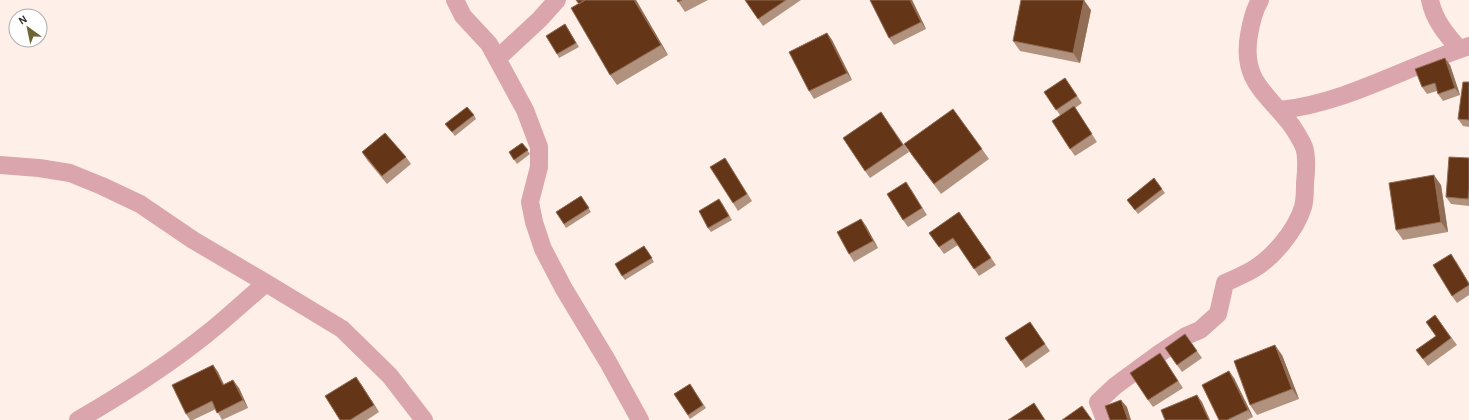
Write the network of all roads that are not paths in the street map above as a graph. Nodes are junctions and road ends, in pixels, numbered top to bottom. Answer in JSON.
{"nodes":[{"id":1,"x":455,"y":0,"type":"edge"},
{"id":2,"x":557,"y":0,"type":"edge"},
{"id":3,"x":1260,"y":0,"type":"edge"},
{"id":4,"x":1430,"y":0,"type":"edge"},
{"id":5,"x":1464,"y":47,"type":"edge"},
{"id":6,"x":497,"y":58,"type":"junction"},
{"id":7,"x":1280,"y":110,"type":"junction"},
{"id":8,"x":0,"y":165,"type":"edge"},
{"id":9,"x":266,"y":283,"type":"junction"},
{"id":10,"x":78,"y":420,"type":"edge"},
{"id":11,"x":424,"y":420,"type":"edge"},
{"id":12,"x":640,"y":420,"type":"edge"},
{"id":13,"x":1105,"y":420,"type":"edge"}],
"edges":[{"from":1,"to":6,"type":"street"},
{"from":2,"to":6,"type":"street"},
{"from":3,"to":7,"type":"street"},
{"from":4,"to":5,"type":"street"},
{"from":5,"to":7,"type":"street"},
{"from":6,"to":12,"type":"street"},
{"from":7,"to":13,"type":"street"},
{"from":8,"to":9,"type":"street"},
{"from":9,"to":10,"type":"street"},
{"from":9,"to":11,"type":"street"}]}
